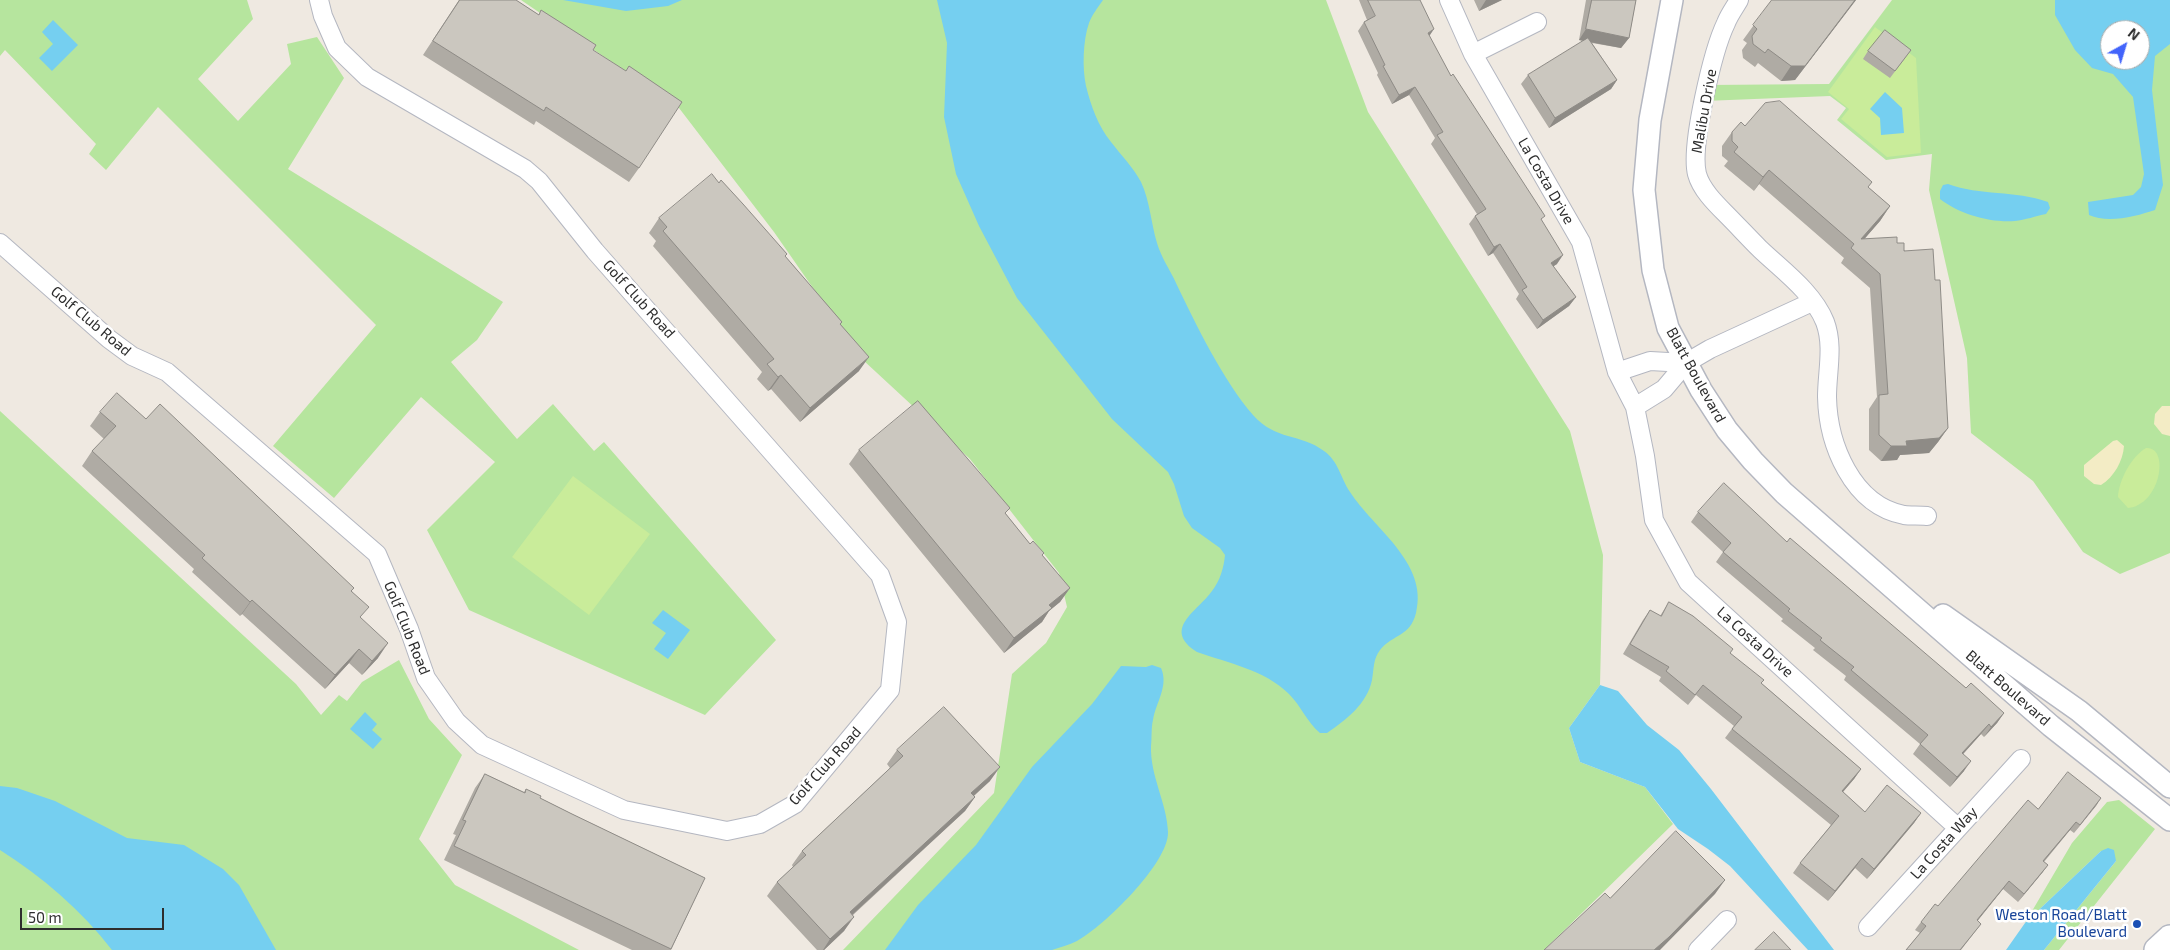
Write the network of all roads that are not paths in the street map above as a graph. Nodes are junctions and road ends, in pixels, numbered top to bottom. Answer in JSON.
{"nodes":[{"id":1,"x":319,"y":0,"type":"edge"},
{"id":2,"x":1449,"y":0,"type":"edge"},
{"id":3,"x":1672,"y":0,"type":"edge"},
{"id":4,"x":1739,"y":0,"type":"edge"},
{"id":5,"x":1537,"y":22,"type":"dead end"},
{"id":6,"x":1473,"y":54,"type":"junction"},
{"id":7,"x":0,"y":243,"type":"edge"},
{"id":8,"x":1812,"y":302,"type":"junction"},
{"id":9,"x":1686,"y":363,"type":"junction"},
{"id":10,"x":1617,"y":372,"type":"junction"},
{"id":11,"x":1635,"y":407,"type":"junction"},
{"id":12,"x":1927,"y":516,"type":"dead end"},
{"id":13,"x":1851,"y":550,"type":"junction"},
{"id":14,"x":2021,"y":759,"type":"dead end"},
{"id":15,"x":2170,"y":787,"type":"edge"},
{"id":16,"x":2170,"y":820,"type":"edge"},
{"id":17,"x":1958,"y":828,"type":"junction"},
{"id":18,"x":1727,"y":920,"type":"dead end"},
{"id":19,"x":1868,"y":927,"type":"dead end"},
{"id":20,"x":2170,"y":938,"type":"edge"},
{"id":21,"x":1698,"y":950,"type":"edge"},
{"id":22,"x":2157,"y":950,"type":"edge"}],
"edges":[{"from":1,"to":7,"type":"street","name":"Golf Club Road"},
{"from":2,"to":6,"type":"street","name":"La Costa Drive"},
{"from":3,"to":9,"type":"street","name":"Blatt Boulevard"},
{"from":4,"to":8,"type":"street","name":"Malibu Drive"},
{"from":5,"to":6,"type":"street"},
{"from":6,"to":10,"type":"street","name":"La Costa Drive"},
{"from":8,"to":9,"type":"street"},
{"from":8,"to":12,"type":"street","name":"Malibu Drive"},
{"from":9,"to":10,"type":"street"},
{"from":9,"to":11,"type":"street"},
{"from":9,"to":13,"type":"street","name":"Blatt Boulevard"},
{"from":10,"to":11,"type":"street","name":"La Costa Drive"},
{"from":11,"to":17,"type":"street","name":"La Costa Drive"},
{"from":13,"to":15,"type":"street","name":"Blatt Boulevard"},
{"from":13,"to":16,"type":"street","name":"Blatt Boulevard"},
{"from":14,"to":17,"type":"street","name":"La Costa Way"},
{"from":17,"to":19,"type":"street","name":"La Costa Way"},
{"from":18,"to":21,"type":"street"},
{"from":20,"to":22,"type":"main road"}]}
